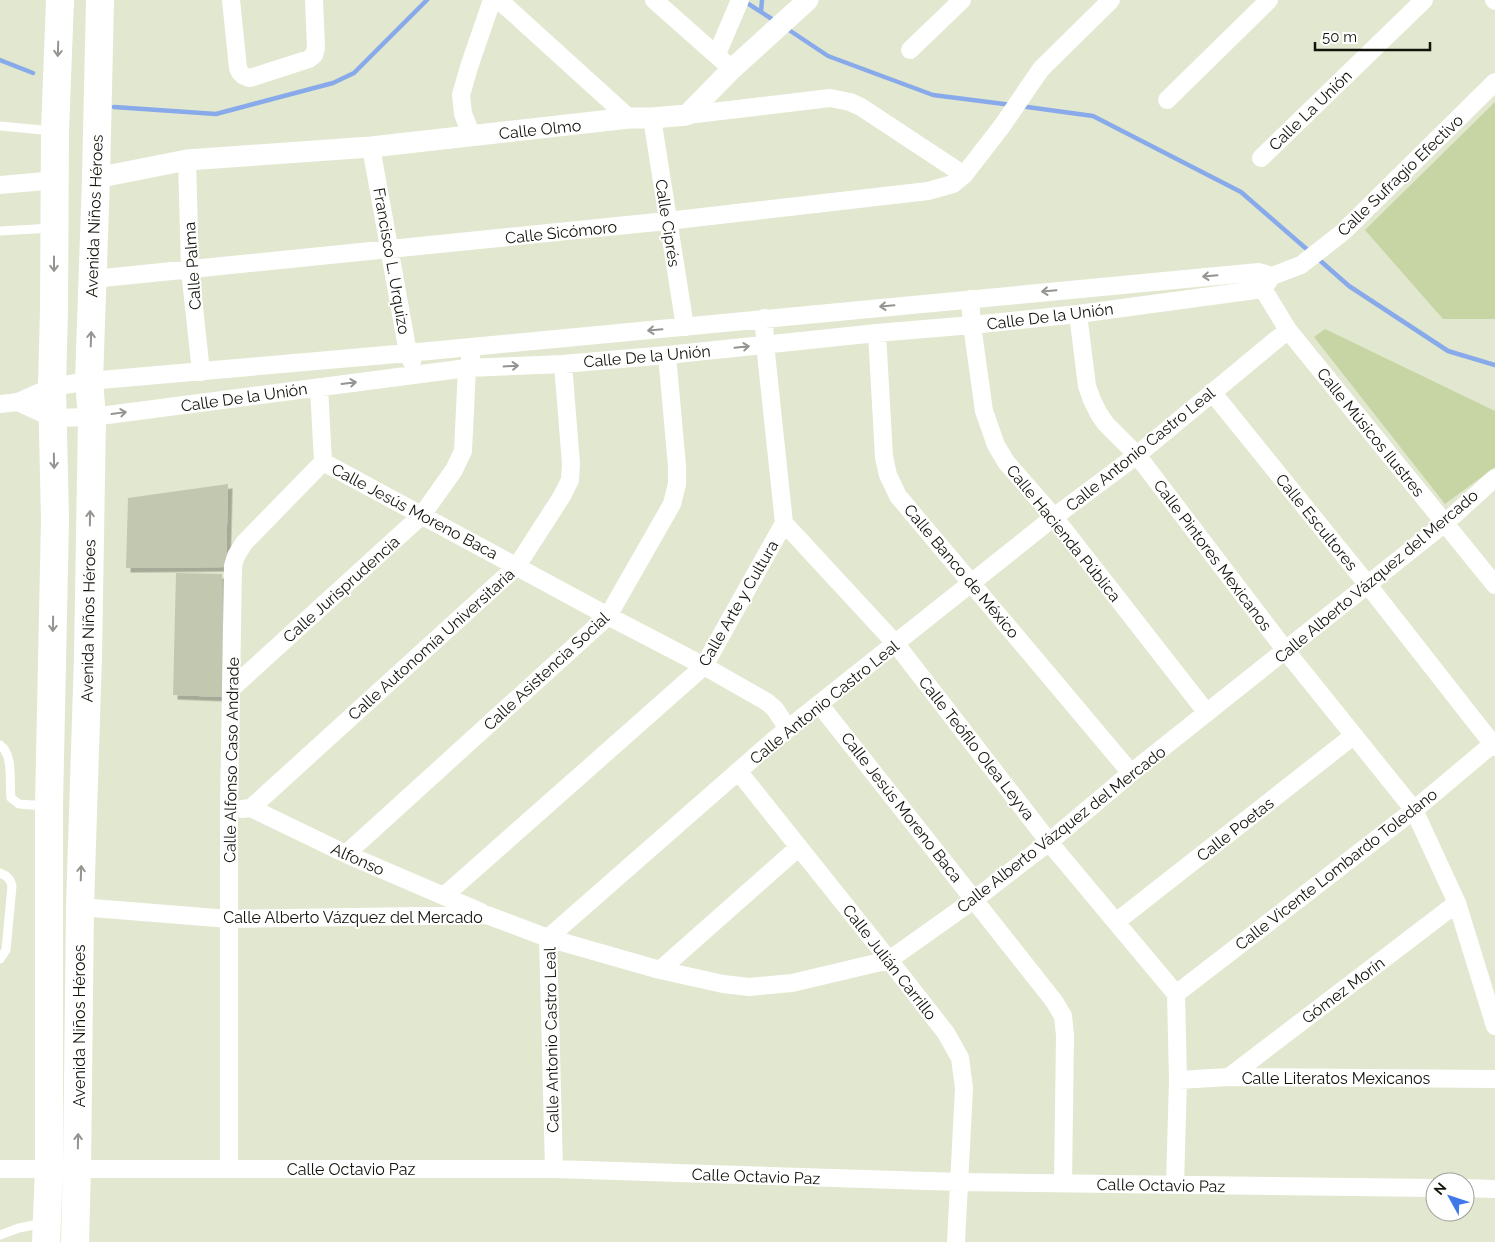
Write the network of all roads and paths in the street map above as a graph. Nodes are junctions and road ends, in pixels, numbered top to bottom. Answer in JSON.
{"nodes":[{"id":1,"x":60,"y":0,"type":"edge"},
{"id":2,"x":100,"y":0,"type":"edge"},
{"id":3,"x":231,"y":0,"type":"edge"},
{"id":4,"x":314,"y":0,"type":"edge"},
{"id":5,"x":492,"y":0,"type":"edge"},
{"id":6,"x":498,"y":0,"type":"edge"},
{"id":7,"x":654,"y":0,"type":"edge"},
{"id":8,"x":740,"y":0,"type":"edge"},
{"id":9,"x":962,"y":0,"type":"edge"},
{"id":10,"x":1269,"y":0,"type":"edge"},
{"id":11,"x":1424,"y":0,"type":"edge"},
{"id":12,"x":1108,"y":1,"type":"edge"},
{"id":13,"x":806,"y":2,"type":"edge"},
{"id":14,"x":910,"y":50,"type":"dead end"},
{"id":15,"x":717,"y":54,"type":"junction"},
{"id":16,"x":732,"y":69,"type":"junction"},
{"id":17,"x":1495,"y":82,"type":"edge"},
{"id":18,"x":1167,"y":100,"type":"dead end"},
{"id":19,"x":687,"y":115,"type":"junction"},
{"id":20,"x":630,"y":118,"type":"junction"},
{"id":21,"x":652,"y":118,"type":"junction"},
{"id":22,"x":0,"y":126,"type":"edge"},
{"id":23,"x":56,"y":131,"type":"junction"},
{"id":24,"x":472,"y":136,"type":"junction"},
{"id":25,"x":371,"y":147,"type":"junction"},
{"id":26,"x":1261,"y":158,"type":"dead end"},
{"id":27,"x":188,"y":160,"type":"junction"},
{"id":28,"x":964,"y":175,"type":"junction"},
{"id":29,"x":96,"y":178,"type":"junction"},
{"id":30,"x":56,"y":180,"type":"junction"},
{"id":31,"x":0,"y":185,"type":"edge"},
{"id":32,"x":668,"y":221,"type":"junction"},
{"id":33,"x":54,"y":228,"type":"junction"},
{"id":34,"x":0,"y":231,"type":"edge"},
{"id":35,"x":390,"y":250,"type":"junction"},
{"id":36,"x":1302,"y":265,"type":"joint"},
{"id":37,"x":190,"y":270,"type":"junction"},
{"id":38,"x":93,"y":279,"type":"junction"},
{"id":39,"x":1265,"y":279,"type":"junction"},
{"id":40,"x":970,"y":299,"type":"junction"},
{"id":41,"x":1078,"y":314,"type":"junction"},
{"id":42,"x":764,"y":318,"type":"junction"},
{"id":43,"x":972,"y":325,"type":"junction"},
{"id":44,"x":686,"y":327,"type":"junction"},
{"id":45,"x":1288,"y":330,"type":"junction"},
{"id":46,"x":877,"y":333,"type":"junction"},
{"id":47,"x":765,"y":344,"type":"junction"},
{"id":48,"x":474,"y":347,"type":"junction"},
{"id":49,"x":408,"y":353,"type":"junction"},
{"id":50,"x":667,"y":355,"type":"junction"},
{"id":51,"x":564,"y":364,"type":"junction"},
{"id":52,"x":467,"y":368,"type":"junction"},
{"id":53,"x":201,"y":372,"type":"junction"},
{"id":54,"x":418,"y":374,"type":"junction"},
{"id":55,"x":89,"y":381,"type":"junction"},
{"id":56,"x":52,"y":387,"type":"junction"},
{"id":57,"x":319,"y":387,"type":"junction"},
{"id":58,"x":1212,"y":392,"type":"junction"},
{"id":59,"x":18,"y":402,"type":"junction"},
{"id":60,"x":0,"y":404,"type":"edge"},
{"id":61,"x":92,"y":417,"type":"junction"},
{"id":62,"x":53,"y":418,"type":"junction"},
{"id":63,"x":1137,"y":455,"type":"junction"},
{"id":64,"x":323,"y":462,"type":"junction"},
{"id":65,"x":1495,"y":478,"type":"edge"},
{"id":66,"x":422,"y":515,"type":"junction"},
{"id":67,"x":1054,"y":517,"type":"junction"},
{"id":68,"x":784,"y":523,"type":"junction"},
{"id":69,"x":1445,"y":524,"type":"junction"},
{"id":70,"x":517,"y":566,"type":"junction"},
{"id":71,"x":972,"y":582,"type":"junction"},
{"id":72,"x":1368,"y":585,"type":"junction"},
{"id":73,"x":1495,"y":585,"type":"edge"},
{"id":74,"x":608,"y":616,"type":"junction"},
{"id":75,"x":896,"y":644,"type":"junction"},
{"id":76,"x":1286,"y":651,"type":"junction"},
{"id":77,"x":704,"y":666,"type":"junction"},
{"id":78,"x":231,"y":689,"type":"junction"},
{"id":79,"x":820,"y":705,"type":"junction"},
{"id":80,"x":1207,"y":714,"type":"junction"},
{"id":81,"x":788,"y":729,"type":"junction"},
{"id":82,"x":1353,"y":736,"type":"junction"},
{"id":83,"x":1495,"y":744,"type":"edge"},
{"id":84,"x":0,"y":745,"type":"edge"},
{"id":85,"x":738,"y":772,"type":"junction"},
{"id":86,"x":1132,"y":773,"type":"junction"},
{"id":87,"x":49,"y":806,"type":"junction"},
{"id":88,"x":251,"y":808,"type":"junction"},
{"id":89,"x":229,"y":809,"type":"junction"},
{"id":90,"x":1414,"y":810,"type":"junction"},
{"id":91,"x":1050,"y":842,"type":"junction"},
{"id":92,"x":799,"y":848,"type":"junction"},
{"id":93,"x":346,"y":854,"type":"junction"},
{"id":94,"x":0,"y":873,"type":"edge"},
{"id":95,"x":444,"y":896,"type":"junction"},
{"id":96,"x":975,"y":899,"type":"junction"},
{"id":97,"x":1457,"y":903,"type":"junction"},
{"id":98,"x":80,"y":907,"type":"junction"},
{"id":99,"x":487,"y":915,"type":"junction"},
{"id":100,"x":229,"y":919,"type":"junction"},
{"id":101,"x":1116,"y":922,"type":"junction"},
{"id":102,"x":548,"y":938,"type":"junction"},
{"id":103,"x":0,"y":959,"type":"edge"},
{"id":104,"x":889,"y":960,"type":"junction"},
{"id":105,"x":660,"y":970,"type":"junction"},
{"id":106,"x":1176,"y":994,"type":"junction"},
{"id":107,"x":1495,"y":1026,"type":"edge"},
{"id":108,"x":49,"y":1030,"type":"junction"},
{"id":109,"x":78,"y":1030,"type":"junction"},
{"id":110,"x":1229,"y":1077,"type":"junction"},
{"id":111,"x":1495,"y":1079,"type":"edge"},
{"id":112,"x":1178,"y":1080,"type":"junction"},
{"id":113,"x":0,"y":1169,"type":"edge"},
{"id":114,"x":50,"y":1169,"type":"junction"},
{"id":115,"x":77,"y":1169,"type":"junction"},
{"id":116,"x":229,"y":1169,"type":"junction"},
{"id":117,"x":554,"y":1169,"type":"junction"},
{"id":118,"x":960,"y":1182,"type":"junction"},
{"id":119,"x":1063,"y":1183,"type":"junction"},
{"id":120,"x":1175,"y":1185,"type":"junction"},
{"id":121,"x":1425,"y":1188,"type":"edge"},
{"id":122,"x":1475,"y":1188,"type":"edge"},
{"id":123,"x":1495,"y":1189,"type":"edge"},
{"id":124,"x":47,"y":1232,"type":"edge"},
{"id":125,"x":0,"y":1235,"type":"edge"},
{"id":126,"x":75,"y":1242,"type":"edge"},
{"id":127,"x":956,"y":1242,"type":"edge"}],
"edges":[{"from":1,"to":23,"type":"main road","name":"Avenida Niños Héroes","one_way":true},
{"from":2,"to":29,"type":"main road","name":"Avenida Niños Héroes"},
{"from":3,"to":4,"type":"street"},
{"from":5,"to":24,"type":"street"},
{"from":6,"to":20,"type":"street"},
{"from":7,"to":15,"type":"street"},
{"from":8,"to":15,"type":"street"},
{"from":9,"to":14,"type":"street"},
{"from":10,"to":18,"type":"street"},
{"from":11,"to":26,"type":"street","name":"Calle La Unión"},
{"from":12,"to":28,"type":"street","name":"Calle Sicómoro"},
{"from":13,"to":16,"type":"street"},
{"from":15,"to":16,"type":"street"},
{"from":16,"to":19,"type":"street"},
{"from":17,"to":36,"type":"street","name":"Calle Sufragio Efectivo"},
{"from":19,"to":21,"type":"street","name":"Calle Olmo"},
{"from":19,"to":28,"type":"street","name":"Calle Olmo"},
{"from":20,"to":21,"type":"street","name":"Calle Olmo"},
{"from":20,"to":24,"type":"street","name":"Calle Olmo"},
{"from":21,"to":32,"type":"street","name":"Calle Ciprés"},
{"from":22,"to":23,"type":"lane"},
{"from":23,"to":30,"type":"main road","name":"Avenida Niños Héroes"},
{"from":24,"to":25,"type":"street","name":"Calle Olmo"},
{"from":25,"to":27,"type":"street","name":"Calle Olmo"},
{"from":25,"to":35,"type":"street","name":"Francisco L. Urquizo"},
{"from":27,"to":29,"type":"street","name":"Calle Olmo"},
{"from":27,"to":37,"type":"street","name":"Calle Palma"},
{"from":28,"to":32,"type":"street","name":"Calle Sicómoro"},
{"from":29,"to":38,"type":"main road","name":"Avenida Niños Héroes"},
{"from":30,"to":31,"type":"street"},
{"from":30,"to":33,"type":"main road","name":"Avenida Niños Héroes"},
{"from":32,"to":35,"type":"street","name":"Calle Sicómoro"},
{"from":32,"to":44,"type":"street","name":"Calle Ciprés"},
{"from":33,"to":34,"type":"lane"},
{"from":33,"to":56,"type":"main road","name":"Avenida Niños Héroes","one_way":true},
{"from":35,"to":37,"type":"street","name":"Calle Sicómoro"},
{"from":35,"to":49,"type":"street","name":"Francisco L. Urquizo"},
{"from":36,"to":39,"type":"street","name":"Calle De la Unión"},
{"from":37,"to":38,"type":"street","name":"Calle Sicómoro"},
{"from":37,"to":53,"type":"street","name":"Calle Palma"},
{"from":55,"to":38,"type":"main road","name":"Avenida Niños Héroes","one_way":true},
{"from":39,"to":40,"type":"street","name":"Calle De la Unión","one_way":true},
{"from":39,"to":41,"type":"street","name":"Calle De la Unión"},
{"from":39,"to":45,"type":"street","name":"Calle Músicos Ilustres"},
{"from":40,"to":42,"type":"street","name":"Calle De la Unión","one_way":true},
{"from":40,"to":43,"type":"street","name":"Calle Hacienda Pública"},
{"from":41,"to":43,"type":"street","name":"Calle De la Unión"},
{"from":41,"to":63,"type":"street","name":"Calle Pintores Mexicanos"},
{"from":42,"to":44,"type":"street","name":"Calle De la Unión"},
{"from":42,"to":47,"type":"street","name":"Calle Arte y Cultura"},
{"from":43,"to":46,"type":"street","name":"Calle De la Unión"},
{"from":43,"to":67,"type":"street","name":"Calle Hacienda Pública"},
{"from":44,"to":48,"type":"street","name":"Calle De la Unión","one_way":true},
{"from":45,"to":58,"type":"street","name":"Calle Antonio Castro Leal"},
{"from":45,"to":69,"type":"street","name":"Calle Músicos Ilustres"},
{"from":46,"to":47,"type":"street","name":"Calle De la Unión"},
{"from":46,"to":71,"type":"street","name":"Calle Banco de México"},
{"from":50,"to":47,"type":"street","name":"Calle De la Unión","one_way":true},
{"from":47,"to":68,"type":"street","name":"Calle Arte y Cultura"},
{"from":48,"to":49,"type":"street","name":"Calle De la Unión"},
{"from":48,"to":52,"type":"street","name":"Calle Jurisprudencia"},
{"from":49,"to":53,"type":"street","name":"Calle De la Unión"},
{"from":49,"to":54,"type":"street","name":"Francisco L. Urquizo"},
{"from":50,"to":51,"type":"street","name":"Calle De la Unión"},
{"from":50,"to":74,"type":"street","name":"Calle Asistencia Social"},
{"from":52,"to":51,"type":"street","name":"Calle De la Unión","one_way":true},
{"from":51,"to":70,"type":"street","name":"Calle Autonomía Universitaria"},
{"from":52,"to":54,"type":"street","name":"Calle De la Unión"},
{"from":52,"to":66,"type":"street","name":"Calle Jurisprudencia"},
{"from":53,"to":55,"type":"street","name":"Calle De la Unión"},
{"from":57,"to":54,"type":"street","name":"Calle De la Unión","one_way":true},
{"from":55,"to":56,"type":"street","name":"Calle De la Unión"},
{"from":55,"to":61,"type":"main road","name":"Avenida Niños Héroes"},
{"from":56,"to":59,"type":"street","name":"Calle De la Unión"},
{"from":56,"to":62,"type":"main road","name":"Avenida Niños Héroes"},
{"from":61,"to":57,"type":"street","name":"Calle De la Unión","one_way":true},
{"from":57,"to":64,"type":"street"},
{"from":58,"to":63,"type":"street","name":"Calle Antonio Castro Leal"},
{"from":58,"to":72,"type":"street","name":"Calle Escultores"},
{"from":59,"to":60,"type":"street","name":"Calle De la Unión"},
{"from":59,"to":62,"type":"street","name":"Calle De la Unión"},
{"from":61,"to":62,"type":"street","name":"Calle De la Unión"},
{"from":98,"to":61,"type":"main road","name":"Avenida Niños Héroes","one_way":true},
{"from":62,"to":87,"type":"main road","name":"Avenida Niños Héroes","one_way":true},
{"from":63,"to":67,"type":"street","name":"Calle Antonio Castro Leal"},
{"from":63,"to":76,"type":"street","name":"Calle Pintores Mexicanos"},
{"from":64,"to":66,"type":"street","name":"Calle Jesús Moreno Baca"},
{"from":64,"to":78,"type":"street","name":"Calle Alfonso Caso Andrade"},
{"from":65,"to":69,"type":"street","name":"Calle Alberto Vázquez del Mercado"},
{"from":66,"to":70,"type":"street","name":"Calle Jesús Moreno Baca"},
{"from":66,"to":78,"type":"street","name":"Calle Jurisprudencia"},
{"from":67,"to":71,"type":"street","name":"Calle Antonio Castro Leal"},
{"from":67,"to":80,"type":"street","name":"Calle Hacienda Pública"},
{"from":68,"to":75,"type":"street","name":"Calle Teófilo Olea Leyva"},
{"from":68,"to":77,"type":"street","name":"Calle Arte y Cultura"},
{"from":69,"to":72,"type":"street","name":"Calle Alberto Vázquez del Mercado"},
{"from":69,"to":73,"type":"street","name":"Calle Músicos Ilustres"},
{"from":70,"to":74,"type":"street","name":"Calle Jesús Moreno Baca"},
{"from":70,"to":88,"type":"street","name":"Calle Autonomía Universitaria"},
{"from":71,"to":75,"type":"street","name":"Calle Antonio Castro Leal"},
{"from":71,"to":86,"type":"street","name":"Calle Banco de México"},
{"from":72,"to":76,"type":"street","name":"Calle Alberto Vázquez del Mercado"},
{"from":72,"to":83,"type":"street","name":"Calle Escultores"},
{"from":74,"to":77,"type":"street","name":"Calle Jesús Moreno Baca"},
{"from":74,"to":93,"type":"street","name":"Calle Asistencia Social"},
{"from":75,"to":79,"type":"street","name":"Calle Antonio Castro Leal"},
{"from":75,"to":91,"type":"street","name":"Calle Teófilo Olea Leyva"},
{"from":76,"to":80,"type":"street","name":"Calle Alberto Vázquez del Mercado"},
{"from":76,"to":82,"type":"street","name":"Calle Pintores Mexicanos"},
{"from":77,"to":81,"type":"street","name":"Calle Jesús Moreno Baca"},
{"from":77,"to":95,"type":"street","name":"Calle Arte y Cultura"},
{"from":78,"to":89,"type":"street","name":"Calle Alfonso Caso Andrade"},
{"from":79,"to":81,"type":"street","name":"Calle Antonio Castro Leal"},
{"from":79,"to":96,"type":"street","name":"Calle Jesús Moreno Baca"},
{"from":80,"to":86,"type":"street","name":"Calle Alberto Vázquez del Mercado"},
{"from":81,"to":85,"type":"street","name":"Calle Antonio Castro Leal"},
{"from":82,"to":90,"type":"street","name":"Calle Pintores Mexicanos"},
{"from":82,"to":101,"type":"street","name":"Calle Poetas"},
{"from":83,"to":90,"type":"street","name":"Calle Vicente Lombardo Toledano"},
{"from":84,"to":87,"type":"lane"},
{"from":85,"to":92,"type":"street","name":"Calle Julián Carrillo"},
{"from":85,"to":102,"type":"street","name":"Calle Antonio Castro Leal"},
{"from":86,"to":91,"type":"street","name":"Calle Alberto Vázquez del Mercado"},
{"from":87,"to":108,"type":"main road","name":"Avenida Niños Héroes"},
{"from":88,"to":89,"type":"street","name":"Alfonso"},
{"from":88,"to":93,"type":"street","name":"Alfonso"},
{"from":89,"to":100,"type":"street","name":"Calle Alfonso Caso Andrade"},
{"from":90,"to":97,"type":"street","name":"Calle Pintores Mexicanos"},
{"from":90,"to":106,"type":"street","name":"Calle Vicente Lombardo Toledano"},
{"from":91,"to":96,"type":"street","name":"Calle Alberto Vázquez del Mercado"},
{"from":91,"to":101,"type":"street","name":"Calle Teófilo Olea Leyva"},
{"from":92,"to":104,"type":"street","name":"Calle Julián Carrillo"},
{"from":92,"to":105,"type":"street"},
{"from":93,"to":95,"type":"street","name":"Alfonso"},
{"from":94,"to":103,"type":"lane"},
{"from":95,"to":99,"type":"street","name":"Alfonso"},
{"from":96,"to":104,"type":"street","name":"Calle Alberto Vázquez del Mercado"},
{"from":96,"to":119,"type":"street","name":"Calle Jesús Moreno Baca"},
{"from":97,"to":107,"type":"street","name":"Calle Pintores Mexicanos"},
{"from":97,"to":110,"type":"street","name":"Gómez Morín"},
{"from":98,"to":100,"type":"street","name":"Calle Alberto Vázquez del Mercado"},
{"from":98,"to":109,"type":"main road","name":"Avenida Niños Héroes"},
{"from":99,"to":100,"type":"street","name":"Calle Alberto Vázquez del Mercado"},
{"from":99,"to":102,"type":"street","name":"Calle Alberto Vázquez del Mercado"},
{"from":100,"to":116,"type":"street","name":"Calle Alfonso Caso Andrade"},
{"from":101,"to":106,"type":"street","name":"Calle Teófilo Olea Leyva"},
{"from":102,"to":105,"type":"street","name":"Calle Alberto Vázquez del Mercado"},
{"from":102,"to":117,"type":"street","name":"Calle Antonio Castro Leal"},
{"from":104,"to":105,"type":"street","name":"Calle Alberto Vázquez del Mercado"},
{"from":104,"to":118,"type":"street","name":"Calle Julián Carrillo"},
{"from":106,"to":112,"type":"street"},
{"from":108,"to":109,"type":"main road"},
{"from":108,"to":114,"type":"main road","name":"Avenida Niños Héroes"},
{"from":115,"to":109,"type":"main road","name":"Avenida Niños Héroes","one_way":true},
{"from":110,"to":111,"type":"street","name":"Calle Literatos Mexicanos"},
{"from":110,"to":112,"type":"street","name":"Calle Literatos Mexicanos"},
{"from":112,"to":120,"type":"street"},
{"from":113,"to":114,"type":"street","name":"Calle Octavio Paz"},
{"from":114,"to":115,"type":"street","name":"Calle Octavio Paz"},
{"from":114,"to":124,"type":"main road","name":"Avenida Niños Héroes"},
{"from":115,"to":116,"type":"street","name":"Calle Octavio Paz"},
{"from":115,"to":126,"type":"main road","name":"Avenida Niños Héroes"},
{"from":116,"to":117,"type":"street","name":"Calle Octavio Paz"},
{"from":117,"to":118,"type":"street","name":"Calle Octavio Paz"},
{"from":118,"to":119,"type":"street","name":"Calle Octavio Paz"},
{"from":118,"to":127,"type":"street","name":"Calle Julián Carrillo"},
{"from":119,"to":120,"type":"street","name":"Calle Octavio Paz"},
{"from":120,"to":121,"type":"street","name":"Calle Octavio Paz"},
{"from":122,"to":123,"type":"street"},
{"from":124,"to":125,"type":"lane"}]}
